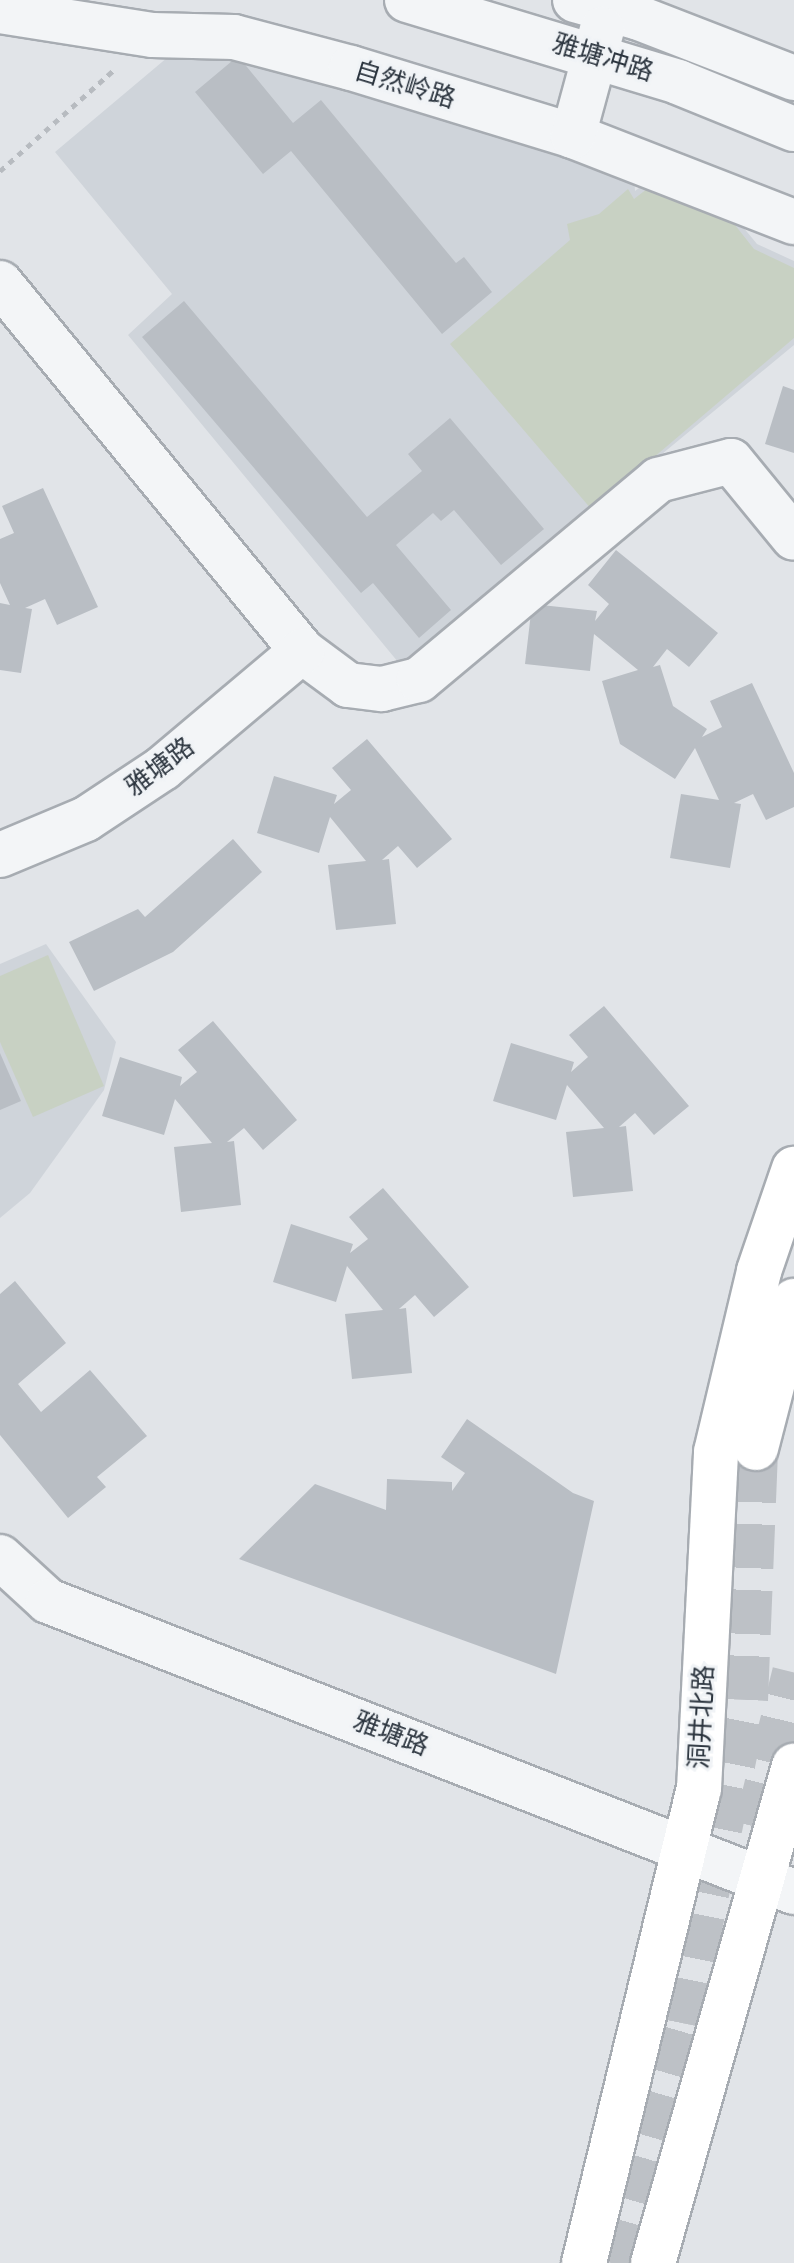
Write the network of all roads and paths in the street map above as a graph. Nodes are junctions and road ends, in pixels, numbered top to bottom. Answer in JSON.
{"nodes":[{"id":1,"x":407,"y":0,"type":"edge"},
{"id":2,"x":597,"y":3,"type":"edge"},
{"id":3,"x":0,"y":11,"type":"edge"},
{"id":4,"x":152,"y":35,"type":"junction"},
{"id":5,"x":595,"y":56,"type":"junction"},
{"id":6,"x":794,"y":78,"type":"edge"},
{"id":7,"x":794,"y":129,"type":"edge"},
{"id":8,"x":573,"y":136,"type":"junction"},
{"id":9,"x":0,"y":171,"type":"edge"},
{"id":10,"x":794,"y":222,"type":"edge"},
{"id":11,"x":0,"y":283,"type":"edge"},
{"id":12,"x":794,"y":538,"type":"edge"},
{"id":13,"x":302,"y":651,"type":"junction"},
{"id":14,"x":0,"y":855,"type":"edge"},
{"id":15,"x":794,"y":1169,"type":"edge"},
{"id":16,"x":794,"y":1301,"type":"edge"},
{"id":17,"x":756,"y":1448,"type":"tunnel mouth"},
{"id":18,"x":0,"y":1557,"type":"edge"},
{"id":19,"x":794,"y":1766,"type":"edge"},
{"id":20,"x":685,"y":1850,"type":"junction"},
{"id":21,"x":777,"y":1884,"type":"edge"},
{"id":22,"x":584,"y":2263,"type":"edge"},
{"id":23,"x":653,"y":2263,"type":"edge"}],
"edges":[{"from":1,"to":5,"type":"street","name":"雅塘冲路"},
{"from":2,"to":5,"type":"street"},
{"from":2,"to":6,"type":"street","name":"雅塘冲路"},
{"from":3,"to":4,"type":"street","name":"自然岭路"},
{"from":4,"to":8,"type":"street","name":"自然岭路"},
{"from":4,"to":9,"type":"path"},
{"from":5,"to":7,"type":"street","name":"雅塘冲路"},
{"from":5,"to":8,"type":"street"},
{"from":8,"to":10,"type":"street","name":"自然岭路"},
{"from":11,"to":13,"type":"street"},
{"from":12,"to":13,"type":"street"},
{"from":13,"to":14,"type":"street","name":"雅塘路"},
{"from":15,"to":20,"type":"main road","name":"洞井北路"},
{"from":16,"to":17,"type":"main road"},
{"from":18,"to":20,"type":"street","name":"雅塘路"},
{"from":19,"to":21,"type":"main road"},
{"from":20,"to":21,"type":"street","name":"雅塘路"},
{"from":20,"to":22,"type":"main road","name":"洞井北路"},
{"from":21,"to":23,"type":"main road"}]}
